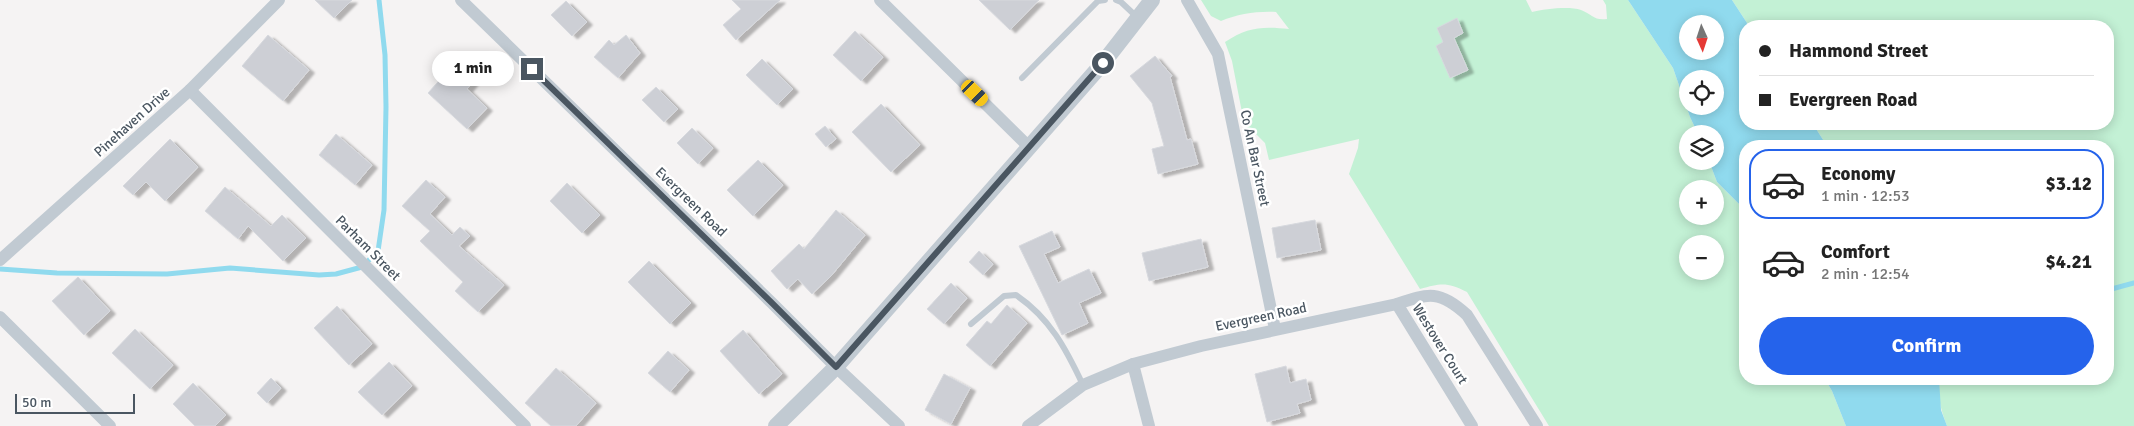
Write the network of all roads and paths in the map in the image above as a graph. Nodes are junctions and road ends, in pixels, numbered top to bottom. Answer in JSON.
{"nodes":[{"id":1,"x":279,"y":0,"type":"edge"},
{"id":2,"x":461,"y":0,"type":"edge"},
{"id":3,"x":880,"y":0,"type":"edge"},
{"id":4,"x":1105,"y":0,"type":"edge"},
{"id":5,"x":1116,"y":0,"type":"edge"},
{"id":6,"x":1152,"y":0,"type":"edge"},
{"id":7,"x":1187,"y":0,"type":"edge"},
{"id":8,"x":1139,"y":18,"type":"junction"},
{"id":9,"x":1022,"y":78,"type":"dead end"},
{"id":10,"x":190,"y":90,"type":"junction"},
{"id":11,"x":1029,"y":147,"type":"junction"},
{"id":12,"x":0,"y":260,"type":"edge"},
{"id":13,"x":1397,"y":304,"type":"junction"},
{"id":14,"x":0,"y":317,"type":"edge"},
{"id":15,"x":971,"y":324,"type":"dead end"},
{"id":16,"x":1275,"y":329,"type":"junction"},
{"id":17,"x":1133,"y":364,"type":"junction"},
{"id":18,"x":836,"y":367,"type":"junction"},
{"id":19,"x":1083,"y":385,"type":"junction"},
{"id":20,"x":110,"y":426,"type":"edge"},
{"id":21,"x":525,"y":426,"type":"edge"},
{"id":22,"x":776,"y":426,"type":"edge"},
{"id":23,"x":899,"y":426,"type":"edge"},
{"id":24,"x":1028,"y":426,"type":"edge"},
{"id":25,"x":1149,"y":426,"type":"edge"},
{"id":26,"x":1472,"y":426,"type":"edge"},
{"id":27,"x":1537,"y":426,"type":"edge"}],
"edges":[{"from":1,"to":10,"type":"street","name":"Pinehaven Drive"},
{"from":2,"to":18,"type":"street","name":"Evergreen Road"},
{"from":3,"to":11,"type":"street"},
{"from":4,"to":9,"type":"lane"},
{"from":5,"to":8,"type":"lane"},
{"from":6,"to":8,"type":"street"},
{"from":7,"to":16,"type":"street","name":"Co An Bar Street"},
{"from":8,"to":11,"type":"street"},
{"from":10,"to":12,"type":"street","name":"Pinehaven Drive"},
{"from":10,"to":21,"type":"street","name":"Parham Street"},
{"from":11,"to":18,"type":"street"},
{"from":13,"to":16,"type":"street","name":"Evergreen Road"},
{"from":13,"to":26,"type":"street","name":"Westover Court"},
{"from":13,"to":27,"type":"street","name":"Westover Court"},
{"from":14,"to":20,"type":"street"},
{"from":15,"to":19,"type":"lane"},
{"from":16,"to":17,"type":"street","name":"Evergreen Road"},
{"from":17,"to":19,"type":"street","name":"Evergreen Road"},
{"from":17,"to":25,"type":"street"},
{"from":18,"to":22,"type":"street"},
{"from":18,"to":23,"type":"street","name":"Evergreen Road"},
{"from":19,"to":24,"type":"street","name":"Evergreen Road"}]}
